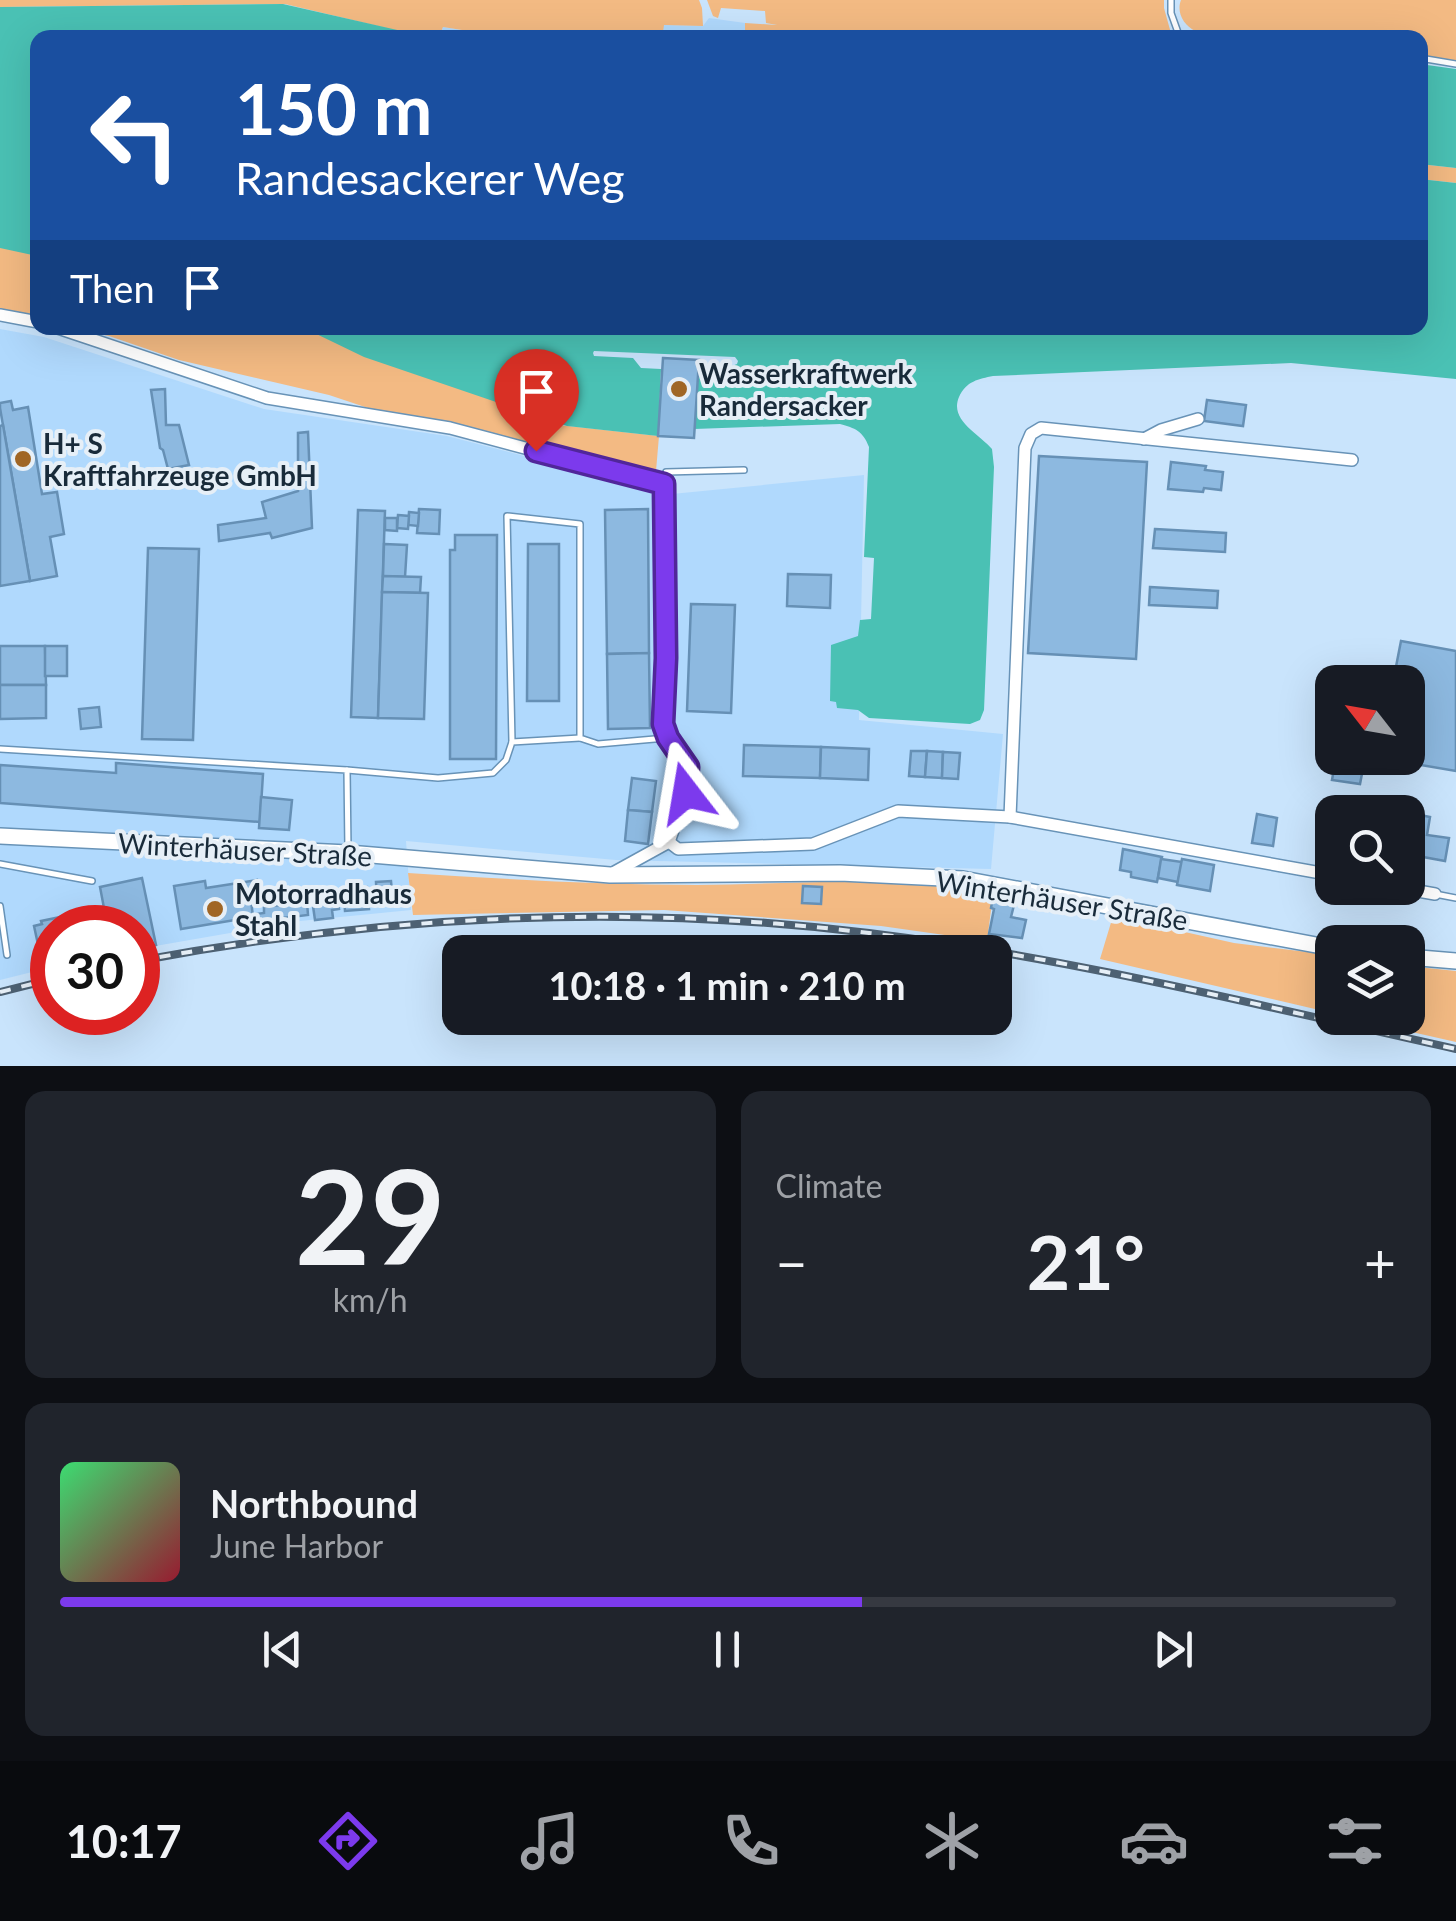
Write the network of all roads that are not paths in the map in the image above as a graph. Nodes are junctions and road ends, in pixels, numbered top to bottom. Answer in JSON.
{"nodes":[{"id":1,"x":1171,"y":0,"type":"edge"},
{"id":2,"x":1177,"y":30,"type":"edge"},
{"id":3,"x":1428,"y":59,"type":"edge"},
{"id":4,"x":1456,"y":64,"type":"edge"},
{"id":5,"x":0,"y":315,"type":"edge"},
{"id":6,"x":30,"y":321,"type":"edge"},
{"id":7,"x":79,"y":335,"type":"edge"},
{"id":8,"x":1198,"y":418,"type":"dead end"},
{"id":9,"x":1144,"y":439,"type":"junction"},
{"id":10,"x":1352,"y":460,"type":"dead end"},
{"id":11,"x":744,"y":470,"type":"dead end"},
{"id":12,"x":664,"y":484,"type":"junction"},
{"id":13,"x":580,"y":738,"type":"junction"},
{"id":14,"x":668,"y":738,"type":"junction"},
{"id":15,"x":512,"y":742,"type":"junction"},
{"id":16,"x":0,"y":749,"type":"edge"},
{"id":17,"x":348,"y":770,"type":"junction"},
{"id":18,"x":1010,"y":817,"type":"junction"},
{"id":19,"x":0,"y":836,"type":"edge"},
{"id":20,"x":669,"y":842,"type":"junction"},
{"id":21,"x":348,"y":853,"type":"junction"},
{"id":22,"x":0,"y":864,"type":"edge"},
{"id":23,"x":1315,"y":872,"type":"edge"},
{"id":24,"x":610,"y":875,"type":"junction"},
{"id":25,"x":92,"y":881,"type":"dead end"},
{"id":26,"x":1425,"y":892,"type":"edge"},
{"id":27,"x":1435,"y":894,"type":"joint"},
{"id":28,"x":1456,"y":898,"type":"edge"},
{"id":29,"x":0,"y":906,"type":"edge"},
{"id":30,"x":1315,"y":945,"type":"edge"},
{"id":31,"x":7,"y":955,"type":"dead end"},
{"id":32,"x":1425,"y":958,"type":"edge"},
{"id":33,"x":1456,"y":961,"type":"edge"}],
"edges":[{"from":1,"to":2,"type":"lane"},
{"from":3,"to":4,"type":"lane"},
{"from":5,"to":6,"type":"street"},
{"from":7,"to":12,"type":"street"},
{"from":8,"to":9,"type":"street"},
{"from":9,"to":10,"type":"street"},
{"from":9,"to":18,"type":"street"},
{"from":11,"to":12,"type":"lane"},
{"from":12,"to":14,"type":"street"},
{"from":13,"to":14,"type":"lane"},
{"from":13,"to":15,"type":"lane"},
{"from":13,"to":15,"type":"lane"},
{"from":14,"to":20,"type":"street"},
{"from":15,"to":17,"type":"lane"},
{"from":16,"to":17,"type":"lane"},
{"from":17,"to":21,"type":"lane"},
{"from":18,"to":20,"type":"street"},
{"from":18,"to":23,"type":"street"},
{"from":19,"to":21,"type":"main road","name":"Winterhäuser Straße"},
{"from":20,"to":24,"type":"street"},
{"from":21,"to":24,"type":"main road","name":"Winterhäuser Straße"},
{"from":22,"to":25,"type":"lane"},
{"from":24,"to":30,"type":"main road","name":"Winterhäuser Straße"},
{"from":26,"to":27,"type":"street"},
{"from":27,"to":28,"type":"lane"},
{"from":29,"to":31,"type":"lane"},
{"from":32,"to":33,"type":"main road"}]}
